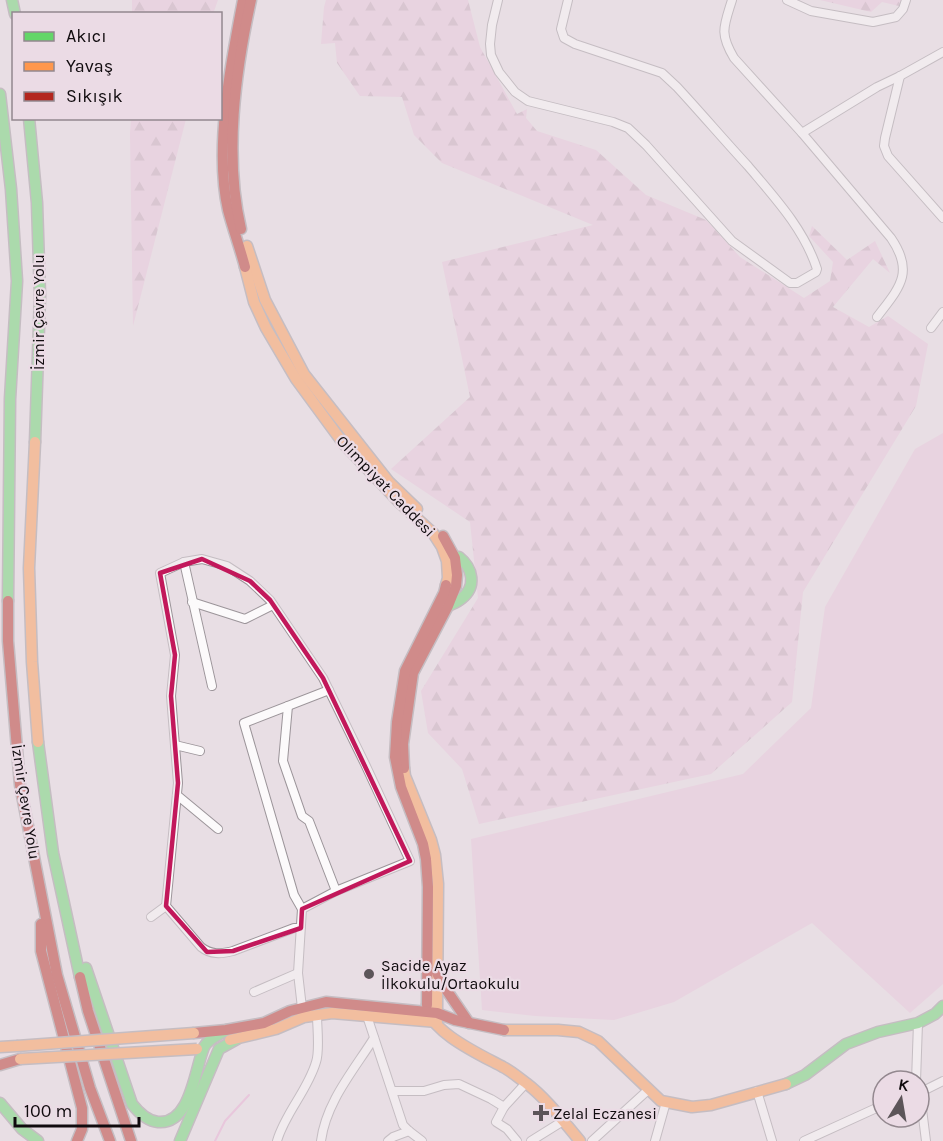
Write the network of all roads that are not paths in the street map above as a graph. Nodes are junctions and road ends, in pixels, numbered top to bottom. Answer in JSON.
{"nodes":[{"id":1,"x":243,"y":0,"type":"edge"},
{"id":2,"x":251,"y":0,"type":"edge"},
{"id":3,"x":498,"y":0,"type":"edge"},
{"id":4,"x":567,"y":0,"type":"edge"},
{"id":5,"x":732,"y":0,"type":"edge"},
{"id":6,"x":787,"y":0,"type":"edge"},
{"id":7,"x":906,"y":0,"type":"edge"},
{"id":8,"x":943,"y":52,"type":"edge"},
{"id":9,"x":900,"y":76,"type":"junction"},
{"id":10,"x":0,"y":94,"type":"edge"},
{"id":11,"x":29,"y":120,"type":"edge"},
{"id":12,"x":802,"y":133,"type":"junction"},
{"id":13,"x":943,"y":218,"type":"edge"},
{"id":14,"x":943,"y":312,"type":"edge"},
{"id":15,"x":877,"y":317,"type":"dead end"},
{"id":16,"x":931,"y":328,"type":"dead end"},
{"id":17,"x":455,"y":558,"type":"junction"},
{"id":18,"x":184,"y":562,"type":"junction"},
{"id":19,"x":448,"y":578,"type":"junction"},
{"id":20,"x":192,"y":602,"type":"junction"},
{"id":21,"x":273,"y":605,"type":"junction"},
{"id":22,"x":212,"y":686,"type":"dead end"},
{"id":23,"x":328,"y":690,"type":"junction"},
{"id":24,"x":288,"y":706,"type":"junction"},
{"id":25,"x":175,"y":745,"type":"junction"},
{"id":26,"x":200,"y":751,"type":"dead end"},
{"id":27,"x":177,"y":795,"type":"junction"},
{"id":28,"x":218,"y":829,"type":"dead end"},
{"id":29,"x":59,"y":883,"type":"junction"},
{"id":30,"x":40,"y":886,"type":"junction"},
{"id":31,"x":336,"y":891,"type":"junction"},
{"id":32,"x":166,"y":906,"type":"junction"},
{"id":33,"x":302,"y":909,"type":"junction"},
{"id":34,"x":151,"y":917,"type":"dead end"},
{"id":35,"x":301,"y":928,"type":"junction"},
{"id":36,"x":436,"y":971,"type":"junction"},
{"id":37,"x":298,"y":973,"type":"junction"},
{"id":38,"x":254,"y":992,"type":"dead end"},
{"id":39,"x":943,"y":1006,"type":"edge"},
{"id":40,"x":302,"y":1008,"type":"junction"},
{"id":41,"x":317,"y":1015,"type":"junction"},
{"id":42,"x":367,"y":1016,"type":"junction"},
{"id":43,"x":433,"y":1016,"type":"junction"},
{"id":44,"x":470,"y":1023,"type":"junction"},
{"id":45,"x":918,"y":1023,"type":"junction"},
{"id":46,"x":226,"y":1030,"type":"junction"},
{"id":47,"x":194,"y":1033,"type":"junction"},
{"id":48,"x":374,"y":1038,"type":"junction"},
{"id":49,"x":237,"y":1039,"type":"junction"},
{"id":50,"x":205,"y":1046,"type":"junction"},
{"id":51,"x":0,"y":1047,"type":"edge"},
{"id":52,"x":215,"y":1059,"type":"junction"},
{"id":53,"x":0,"y":1063,"type":"edge"},
{"id":54,"x":916,"y":1069,"type":"edge"},
{"id":55,"x":526,"y":1083,"type":"junction"},
{"id":56,"x":648,"y":1090,"type":"junction"},
{"id":57,"x":393,"y":1091,"type":"junction"},
{"id":58,"x":758,"y":1091,"type":"junction"},
{"id":59,"x":666,"y":1102,"type":"junction"},
{"id":60,"x":0,"y":1103,"type":"edge"},
{"id":61,"x":504,"y":1107,"type":"junction"},
{"id":62,"x":871,"y":1110,"type":"edge"},
{"id":63,"x":0,"y":1117,"type":"edge"},
{"id":64,"x":563,"y":1120,"type":"junction"},
{"id":65,"x":409,"y":1131,"type":"junction"},
{"id":66,"x":26,"y":1141,"type":"edge"},
{"id":67,"x":38,"y":1141,"type":"edge"},
{"id":68,"x":77,"y":1141,"type":"edge"},
{"id":69,"x":110,"y":1141,"type":"edge"},
{"id":70,"x":131,"y":1141,"type":"edge"},
{"id":71,"x":180,"y":1141,"type":"edge"},
{"id":72,"x":277,"y":1141,"type":"edge"},
{"id":73,"x":321,"y":1141,"type":"edge"},
{"id":74,"x":388,"y":1141,"type":"edge"},
{"id":75,"x":422,"y":1141,"type":"edge"},
{"id":76,"x":517,"y":1141,"type":"edge"},
{"id":77,"x":531,"y":1141,"type":"edge"},
{"id":78,"x":580,"y":1141,"type":"edge"},
{"id":79,"x":592,"y":1141,"type":"edge"},
{"id":80,"x":655,"y":1141,"type":"edge"},
{"id":81,"x":772,"y":1141,"type":"edge"},
{"id":82,"x":804,"y":1141,"type":"edge"}],
"edges":[{"from":1,"to":19,"type":"main road","name":"Olimpiyat Caddesi"},
{"from":2,"to":17,"type":"main road","name":"Olimpiyat Caddesi"},
{"from":3,"to":4,"type":"street"},
{"from":5,"to":12,"type":"street"},
{"from":6,"to":7,"type":"street"},
{"from":8,"to":9,"type":"street"},
{"from":9,"to":12,"type":"street"},
{"from":9,"to":13,"type":"street"},
{"from":10,"to":30,"type":"main road","name":"İzmir Çevre Yolu"},
{"from":11,"to":29,"type":"main road","name":"İzmir Çevre Yolu"},
{"from":12,"to":15,"type":"street"},
{"from":14,"to":16,"type":"street"},
{"from":17,"to":19,"type":"main road"},
{"from":17,"to":36,"type":"main road","name":"Olimpiyat Caddesi"},
{"from":18,"to":20,"type":"street"},
{"from":18,"to":21,"type":"street"},
{"from":18,"to":25,"type":"street"},
{"from":19,"to":43,"type":"main road"},
{"from":20,"to":21,"type":"street"},
{"from":20,"to":22,"type":"street"},
{"from":21,"to":23,"type":"street"},
{"from":23,"to":24,"type":"street"},
{"from":23,"to":31,"type":"street"},
{"from":24,"to":31,"type":"street"},
{"from":24,"to":33,"type":"street"},
{"from":25,"to":26,"type":"street"},
{"from":25,"to":27,"type":"street"},
{"from":27,"to":28,"type":"street"},
{"from":27,"to":32,"type":"street"},
{"from":29,"to":50,"type":"main road"},
{"from":29,"to":70,"type":"main road","name":"İzmir Çevre Yolu"},
{"from":30,"to":68,"type":"main road"},
{"from":30,"to":69,"type":"main road","name":"İzmir Çevre Yolu"},
{"from":31,"to":33,"type":"street"},
{"from":32,"to":34,"type":"street"},
{"from":32,"to":35,"type":"street"},
{"from":33,"to":35,"type":"street"},
{"from":35,"to":37,"type":"street"},
{"from":36,"to":43,"type":"main road","name":"Olimpiyat Caddesi"},
{"from":36,"to":44,"type":"main road"},
{"from":37,"to":38,"type":"street"},
{"from":37,"to":40,"type":"street"},
{"from":39,"to":45,"type":"main road"},
{"from":40,"to":43,"type":"main road"},
{"from":40,"to":46,"type":"main road"},
{"from":41,"to":42,"type":"main road"},
{"from":41,"to":49,"type":"main road"},
{"from":41,"to":72,"type":"street"},
{"from":42,"to":43,"type":"main road"},
{"from":42,"to":48,"type":"street"},
{"from":43,"to":44,"type":"main road"},
{"from":43,"to":55,"type":"main road"},
{"from":44,"to":56,"type":"main road"},
{"from":45,"to":54,"type":"street"},
{"from":45,"to":58,"type":"main road"},
{"from":46,"to":47,"type":"main road"},
{"from":46,"to":50,"type":"main road"},
{"from":47,"to":50,"type":"main road"},
{"from":47,"to":51,"type":"main road","bridge":true},
{"from":48,"to":57,"type":"street"},
{"from":48,"to":73,"type":"street"},
{"from":49,"to":50,"type":"main road"},
{"from":49,"to":52,"type":"main road"},
{"from":50,"to":52,"type":"main road"},
{"from":50,"to":53,"type":"main road","bridge":true},
{"from":52,"to":71,"type":"main road"},
{"from":55,"to":61,"type":"street"},
{"from":55,"to":64,"type":"main road"},
{"from":56,"to":59,"type":"main road"},
{"from":56,"to":79,"type":"street"},
{"from":57,"to":61,"type":"street"},
{"from":57,"to":65,"type":"street"},
{"from":58,"to":59,"type":"main road"},
{"from":58,"to":81,"type":"street"},
{"from":59,"to":80,"type":"street"},
{"from":60,"to":67,"type":"main road"},
{"from":61,"to":76,"type":"street"},
{"from":62,"to":82,"type":"street"},
{"from":63,"to":66,"type":"main road"},
{"from":64,"to":77,"type":"street"},
{"from":64,"to":78,"type":"main road"},
{"from":65,"to":74,"type":"street"},
{"from":65,"to":75,"type":"street"}]}
